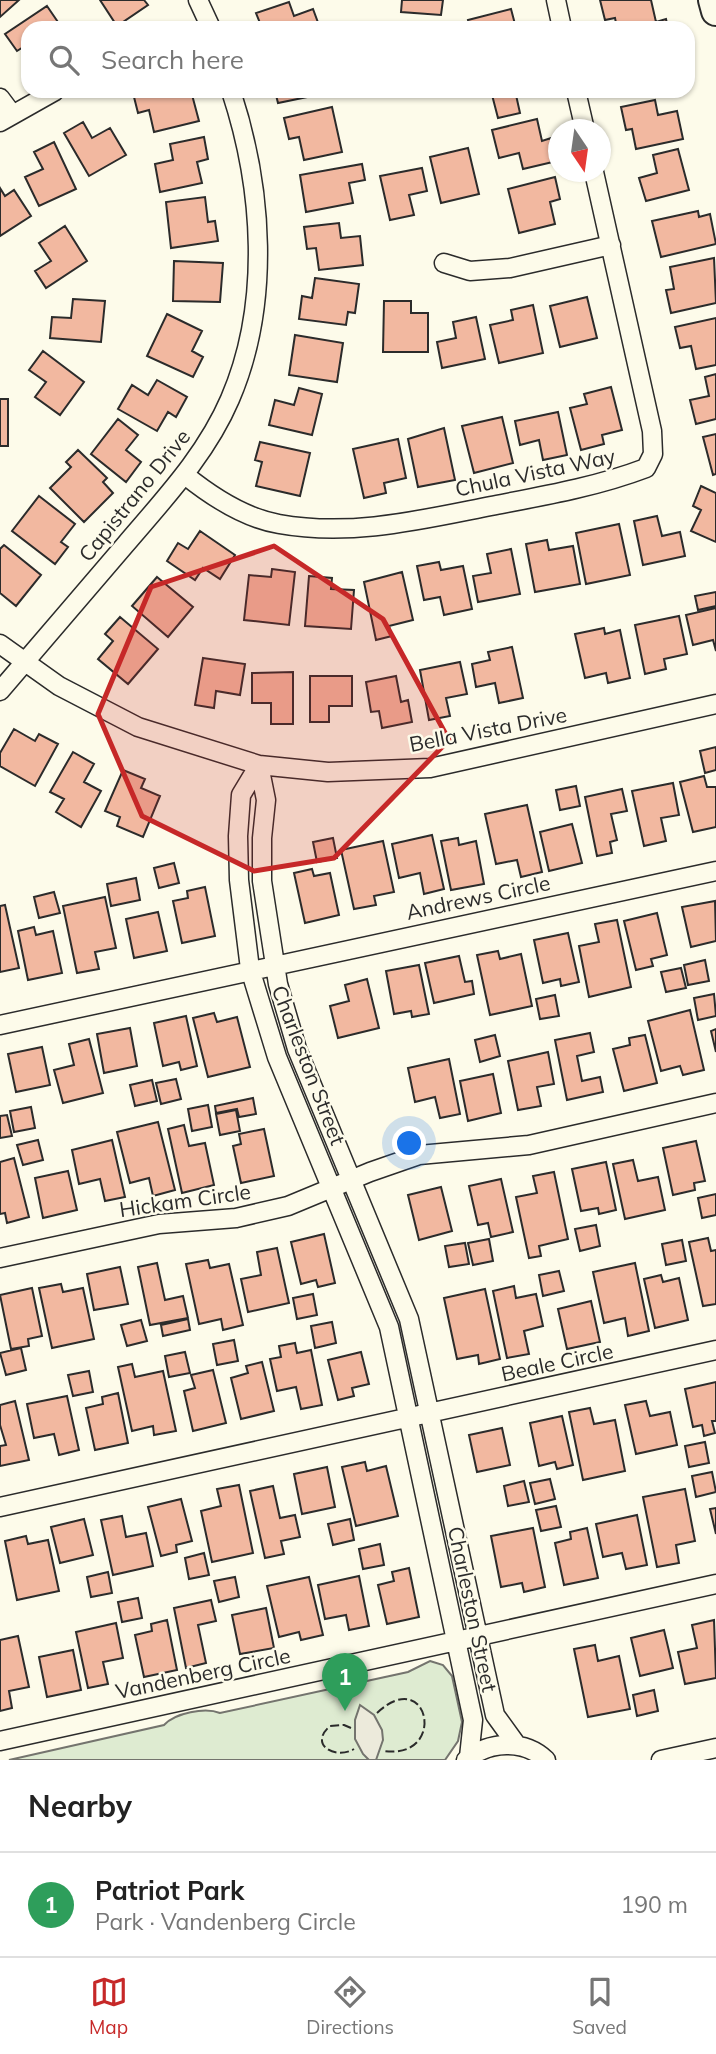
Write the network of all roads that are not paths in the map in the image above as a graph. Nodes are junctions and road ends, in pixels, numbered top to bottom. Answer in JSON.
{"nodes":[{"id":1,"x":198,"y":0,"type":"edge"},
{"id":2,"x":556,"y":0,"type":"edge"},
{"id":3,"x":713,"y":0,"type":"edge"},
{"id":4,"x":716,"y":11,"type":"edge"},
{"id":5,"x":205,"y":21,"type":"edge"},
{"id":6,"x":560,"y":21,"type":"edge"},
{"id":7,"x":0,"y":97,"type":"edge"},
{"id":8,"x":42,"y":98,"type":"edge"},
{"id":9,"x":233,"y":98,"type":"edge"},
{"id":10,"x":578,"y":98,"type":"edge"},
{"id":11,"x":6,"y":118,"type":"edge"},
{"id":12,"x":582,"y":119,"type":"edge"},
{"id":13,"x":596,"y":182,"type":"edge"},
{"id":14,"x":611,"y":245,"type":"junction"},
{"id":15,"x":444,"y":263,"type":"dead end"},
{"id":16,"x":185,"y":475,"type":"junction"},
{"id":17,"x":0,"y":644,"type":"edge"},
{"id":18,"x":24,"y":663,"type":"junction"},
{"id":19,"x":0,"y":691,"type":"edge"},
{"id":20,"x":716,"y":704,"type":"edge"},
{"id":21,"x":260,"y":765,"type":"junction"},
{"id":22,"x":716,"y":871,"type":"edge"},
{"id":23,"x":274,"y":964,"type":"junction"},
{"id":24,"x":250,"y":969,"type":"junction"},
{"id":25,"x":0,"y":1025,"type":"edge"},
{"id":26,"x":716,"y":1103,"type":"edge"},
{"id":27,"x":352,"y":1179,"type":"junction"},
{"id":28,"x":332,"y":1188,"type":"junction"},
{"id":29,"x":0,"y":1258,"type":"edge"},
{"id":30,"x":716,"y":1350,"type":"edge"},
{"id":31,"x":432,"y":1413,"type":"junction"},
{"id":32,"x":408,"y":1418,"type":"junction"},
{"id":33,"x":0,"y":1507,"type":"edge"},
{"id":34,"x":716,"y":1584,"type":"edge"},
{"id":35,"x":480,"y":1636,"type":"junction"},
{"id":36,"x":457,"y":1640,"type":"junction"},
{"id":37,"x":0,"y":1741,"type":"edge"},
{"id":38,"x":516,"y":1744,"type":"junction"},
{"id":39,"x":716,"y":1748,"type":"edge"},
{"id":40,"x":467,"y":1758,"type":"edge"},
{"id":41,"x":546,"y":1760,"type":"edge"},
{"id":42,"x":661,"y":1760,"type":"edge"}],
"edges":[{"from":1,"to":5,"type":"street"},
{"from":2,"to":6,"type":"street"},
{"from":3,"to":4,"type":"main road"},
{"from":7,"to":11,"type":"street"},
{"from":8,"to":11,"type":"street"},
{"from":9,"to":16,"type":"street","name":"Capistrano Drive"},
{"from":10,"to":12,"type":"street"},
{"from":13,"to":14,"type":"street","name":"Chula Vista Way"},
{"from":14,"to":15,"type":"street"},
{"from":14,"to":16,"type":"street","name":"Chula Vista Way"},
{"from":16,"to":18,"type":"street","name":"Capistrano Drive"},
{"from":17,"to":18,"type":"street","name":"Bella Vista Drive"},
{"from":18,"to":19,"type":"street","name":"Capistrano Drive"},
{"from":18,"to":21,"type":"street","name":"Bella Vista Drive"},
{"from":20,"to":21,"type":"street","name":"Bella Vista Drive"},
{"from":21,"to":23,"type":"street","name":"Charleston Street"},
{"from":21,"to":24,"type":"street","name":"Charleston Street"},
{"from":22,"to":23,"type":"street","name":"Andrews Circle"},
{"from":23,"to":24,"type":"street","name":"Andrews Circle"},
{"from":23,"to":27,"type":"street","name":"Charleston Street"},
{"from":24,"to":25,"type":"street"},
{"from":24,"to":28,"type":"street","name":"Charleston Street"},
{"from":26,"to":27,"type":"street"},
{"from":27,"to":28,"type":"street"},
{"from":27,"to":31,"type":"street","name":"Charleston Street"},
{"from":28,"to":29,"type":"street","name":"Hickam Circle"},
{"from":28,"to":32,"type":"street","name":"Charleston Street"},
{"from":30,"to":31,"type":"street","name":"Beale Circle"},
{"from":31,"to":32,"type":"street","name":"Beale Circle"},
{"from":31,"to":35,"type":"street","name":"Charleston Street"},
{"from":32,"to":33,"type":"street"},
{"from":32,"to":36,"type":"street","name":"Charleston Street"},
{"from":34,"to":35,"type":"street"},
{"from":35,"to":36,"type":"street"},
{"from":35,"to":38,"type":"street","name":"Charleston Street"},
{"from":36,"to":37,"type":"street","name":"Vandenberg Circle"},
{"from":36,"to":40,"type":"street","name":"Charleston Street"},
{"from":38,"to":40,"type":"street"},
{"from":38,"to":41,"type":"street"},
{"from":39,"to":42,"type":"street"}]}
